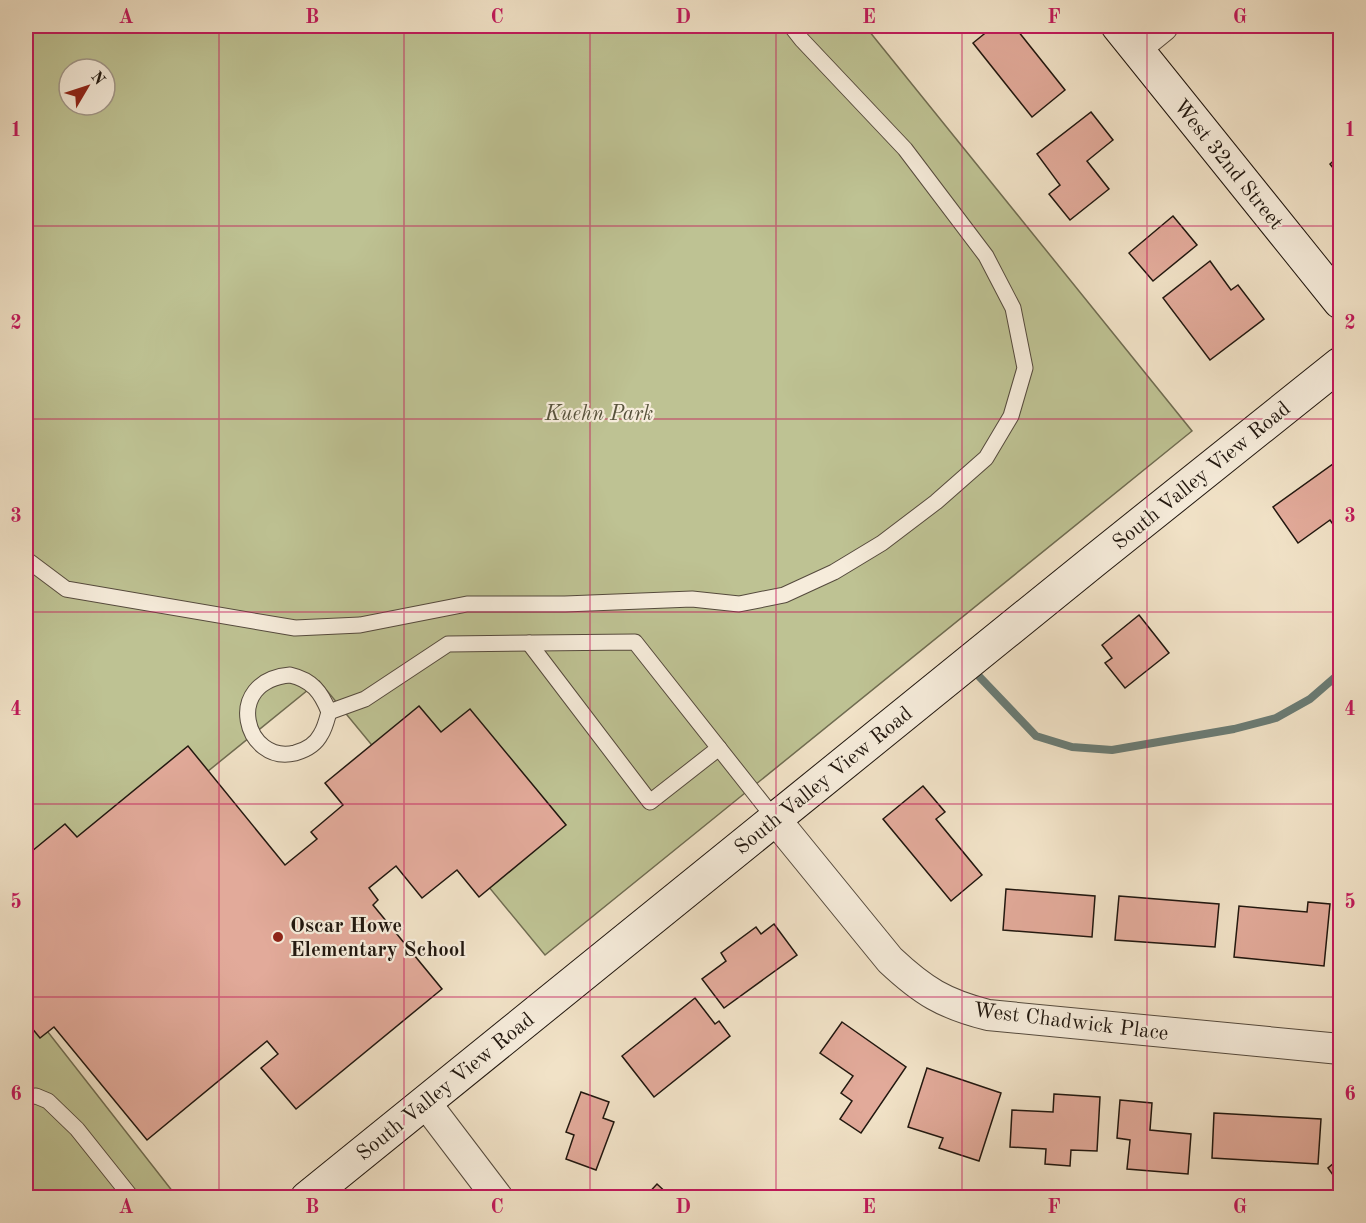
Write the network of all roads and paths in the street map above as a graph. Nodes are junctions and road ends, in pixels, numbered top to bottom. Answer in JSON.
{"nodes":[{"id":1,"x":791,"y":26,"type":"edge"},
{"id":2,"x":1163,"y":26,"type":"edge"},
{"id":3,"x":1127,"y":37,"type":"edge"},
{"id":4,"x":1341,"y":302,"type":"edge"},
{"id":5,"x":1341,"y":364,"type":"edge"},
{"id":6,"x":26,"y":559,"type":"edge"},
{"id":7,"x":529,"y":643,"type":"junction"},
{"id":8,"x":329,"y":712,"type":"junction"},
{"id":9,"x":719,"y":748,"type":"junction"},
{"id":10,"x":775,"y":819,"type":"junction"},
{"id":11,"x":1341,"y":1049,"type":"edge"},
{"id":12,"x":26,"y":1097,"type":"edge"},
{"id":13,"x":425,"y":1102,"type":"junction"},
{"id":14,"x":132,"y":1197,"type":"edge"},
{"id":15,"x":307,"y":1197,"type":"edge"},
{"id":16,"x":498,"y":1197,"type":"edge"}],
"edges":[{"from":1,"to":6,"type":"lane"},
{"from":2,"to":3,"type":"street"},
{"from":3,"to":4,"type":"street","name":"West 32nd Street"},
{"from":5,"to":10,"type":"street","name":"South Valley View Road"},
{"from":7,"to":8,"type":"lane"},
{"from":7,"to":9,"type":"lane"},
{"from":7,"to":9,"type":"lane"},
{"from":8,"to":8,"type":"lane"},
{"from":9,"to":10,"type":"lane"},
{"from":10,"to":11,"type":"street","name":"West Chadwick Place"},
{"from":10,"to":13,"type":"street","name":"South Valley View Road"},
{"from":12,"to":14,"type":"lane"},
{"from":13,"to":15,"type":"street","name":"South Valley View Road"},
{"from":13,"to":16,"type":"street"}]}
